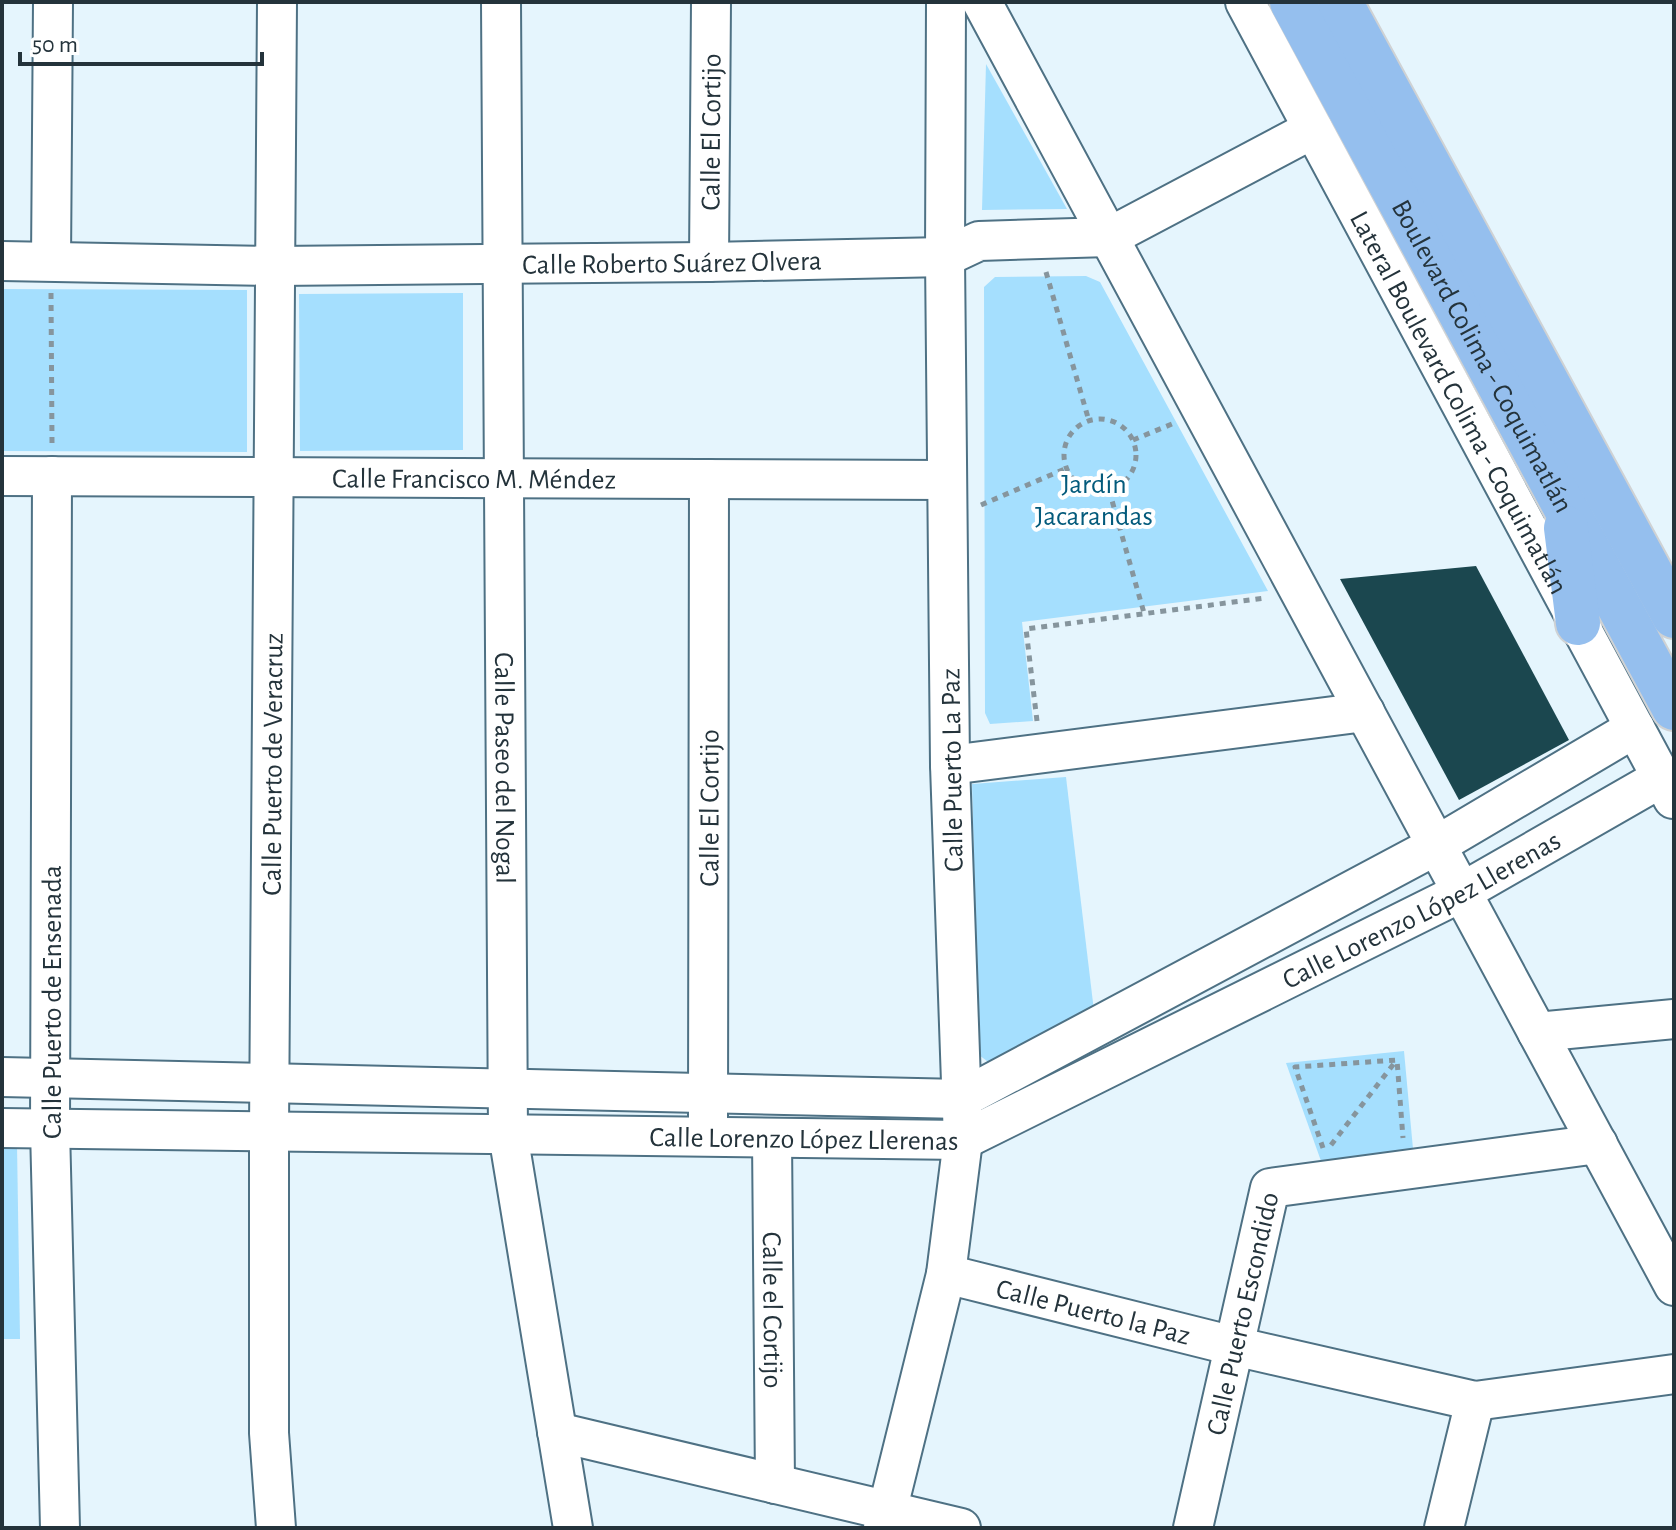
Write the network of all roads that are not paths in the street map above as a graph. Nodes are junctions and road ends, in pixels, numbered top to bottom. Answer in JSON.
{"nodes":[{"id":1,"x":53,"y":2,"type":"edge"},
{"id":2,"x":277,"y":2,"type":"edge"},
{"id":3,"x":501,"y":2,"type":"edge"},
{"id":4,"x":711,"y":2,"type":"edge"},
{"id":5,"x":946,"y":2,"type":"edge"},
{"id":6,"x":982,"y":2,"type":"edge"},
{"id":7,"x":1245,"y":2,"type":"edge"},
{"id":8,"x":1292,"y":2,"type":"edge"},
{"id":9,"x":1340,"y":2,"type":"edge"},
{"id":10,"x":1313,"y":129,"type":"junction"},
{"id":11,"x":1109,"y":237,"type":"junction"},
{"id":12,"x":945,"y":257,"type":"junction"},
{"id":13,"x":2,"y":261,"type":"edge"},
{"id":14,"x":51,"y":261,"type":"junction"},
{"id":15,"x":709,"y":262,"type":"junction"},
{"id":16,"x":502,"y":264,"type":"junction"},
{"id":17,"x":275,"y":266,"type":"junction"},
{"id":18,"x":2,"y":476,"type":"edge"},
{"id":19,"x":52,"y":476,"type":"junction"},
{"id":20,"x":274,"y":478,"type":"junction"},
{"id":21,"x":504,"y":478,"type":"junction"},
{"id":22,"x":709,"y":479,"type":"junction"},
{"id":23,"x":947,"y":480,"type":"junction"},
{"id":24,"x":1562,"y":502,"type":"junction"},
{"id":25,"x":1674,"y":616,"type":"edge"},
{"id":26,"x":1578,"y":623,"type":"junction"},
{"id":27,"x":1674,"y":708,"type":"edge"},
{"id":28,"x":1365,"y":712,"type":"junction"},
{"id":29,"x":1635,"y":728,"type":"junction"},
{"id":30,"x":950,"y":765,"type":"junction"},
{"id":31,"x":1668,"y":790,"type":"edge"},
{"id":32,"x":1437,"y":845,"type":"junction"},
{"id":33,"x":1462,"y":892,"type":"junction"},
{"id":34,"x":1674,"y":1019,"type":"edge"},
{"id":35,"x":1537,"y":1032,"type":"junction"},
{"id":36,"x":2,"y":1077,"type":"edge"},
{"id":37,"x":51,"y":1078,"type":"junction"},
{"id":38,"x":269,"y":1083,"type":"junction"},
{"id":39,"x":508,"y":1088,"type":"junction"},
{"id":40,"x":708,"y":1093,"type":"junction"},
{"id":41,"x":961,"y":1099,"type":"junction"},
{"id":42,"x":2,"y":1128,"type":"edge"},
{"id":43,"x":50,"y":1129,"type":"junction"},
{"id":44,"x":269,"y":1131,"type":"junction"},
{"id":45,"x":508,"y":1134,"type":"junction"},
{"id":46,"x":707,"y":1136,"type":"junction"},
{"id":47,"x":772,"y":1138,"type":"junction"},
{"id":48,"x":963,"y":1140,"type":"junction"},
{"id":49,"x":1598,"y":1144,"type":"junction"},
{"id":50,"x":946,"y":1274,"type":"junction"},
{"id":51,"x":1674,"y":1286,"type":"edge"},
{"id":52,"x":1234,"y":1346,"type":"junction"},
{"id":53,"x":1674,"y":1374,"type":"edge"},
{"id":54,"x":1475,"y":1401,"type":"junction"},
{"id":55,"x":557,"y":1432,"type":"junction"},
{"id":56,"x":775,"y":1484,"type":"junction"},
{"id":57,"x":885,"y":1519,"type":"edge"},
{"id":58,"x":60,"y":1528,"type":"edge"},
{"id":59,"x":276,"y":1528,"type":"edge"},
{"id":60,"x":573,"y":1528,"type":"edge"},
{"id":61,"x":961,"y":1528,"type":"edge"},
{"id":62,"x":1193,"y":1528,"type":"edge"},
{"id":63,"x":1444,"y":1528,"type":"edge"}],
"edges":[{"from":1,"to":14,"type":"street"},
{"from":2,"to":17,"type":"street","name":"Calle Puerto de Veracruz"},
{"from":3,"to":16,"type":"street","name":"Calle Paseo del Nogal"},
{"from":4,"to":15,"type":"street","name":"Calle El Cortijo"},
{"from":5,"to":12,"type":"street","name":"Calle Puerto La Paz"},
{"from":6,"to":11,"type":"street"},
{"from":7,"to":10,"type":"street","name":"Lateral Boulevard Colima - Coquimatlán"},
{"from":8,"to":24,"type":"main road","name":"Boulevard Colima - Coquimatlán"},
{"from":9,"to":25,"type":"main road","name":"Boulevard Colima - Coquimatlán"},
{"from":10,"to":11,"type":"street","name":"Calle Roberto Suárez Olvera"},
{"from":10,"to":26,"type":"street","name":"Lateral Boulevard Colima - Coquimatlán"},
{"from":11,"to":12,"type":"street","name":"Calle Roberto Suárez Olvera"},
{"from":11,"to":28,"type":"street"},
{"from":12,"to":15,"type":"street","name":"Calle Roberto Suárez Olvera"},
{"from":12,"to":23,"type":"street","name":"Calle Puerto La Paz"},
{"from":13,"to":14,"type":"street","name":"Calle Roberto Suárez Olvera"},
{"from":14,"to":17,"type":"street","name":"Calle Roberto Suárez Olvera"},
{"from":15,"to":16,"type":"street","name":"Calle Roberto Suárez Olvera"},
{"from":16,"to":17,"type":"street","name":"Calle Roberto Suárez Olvera"},
{"from":16,"to":21,"type":"street","name":"Calle Paseo del Nogal"},
{"from":17,"to":20,"type":"street","name":"Calle Puerto de Veracruz"},
{"from":18,"to":19,"type":"street","name":"Calle Francisco M. Méndez"},
{"from":19,"to":20,"type":"street","name":"Calle Francisco M. Méndez"},
{"from":19,"to":37,"type":"street","name":"Calle Puerto de Ensenada"},
{"from":20,"to":21,"type":"street","name":"Calle Francisco M. Méndez"},
{"from":20,"to":38,"type":"street","name":"Calle Puerto de Veracruz"},
{"from":21,"to":22,"type":"street","name":"Calle Francisco M. Méndez"},
{"from":21,"to":39,"type":"street","name":"Calle Paseo del Nogal"},
{"from":22,"to":23,"type":"street","name":"Calle Francisco M. Méndez"},
{"from":22,"to":40,"type":"street","name":"Calle El Cortijo"},
{"from":23,"to":30,"type":"street","name":"Calle Puerto La Paz"},
{"from":24,"to":26,"type":"main road"},
{"from":24,"to":27,"type":"main road","name":"Boulevard Colima - Coquimatlán"},
{"from":26,"to":29,"type":"street","name":"Lateral Boulevard Colima - Coquimatlán"},
{"from":28,"to":30,"type":"street"},
{"from":28,"to":32,"type":"street"},
{"from":29,"to":31,"type":"street","name":"Lateral Boulevard Colima - Coquimatlán"},
{"from":29,"to":32,"type":"street","name":"Calle Lorenzo López Llerenas"},
{"from":30,"to":41,"type":"street","name":"Calle Puerto La Paz"},
{"from":31,"to":33,"type":"street","name":"Calle Lorenzo López Llerenas"},
{"from":32,"to":33,"type":"street"},
{"from":32,"to":41,"type":"street","name":"Calle Lorenzo López Llerenas"},
{"from":33,"to":35,"type":"street"},
{"from":33,"to":48,"type":"street","name":"Calle Lorenzo López Llerenas"},
{"from":34,"to":35,"type":"street"},
{"from":35,"to":49,"type":"street"},
{"from":36,"to":37,"type":"street","name":"Calle Lorenzo López Llerenas"},
{"from":37,"to":38,"type":"street","name":"Calle Lorenzo López Llerenas"},
{"from":37,"to":43,"type":"street","name":"Calle Puerto de Ensenada"},
{"from":38,"to":39,"type":"street","name":"Calle Lorenzo López Llerenas"},
{"from":38,"to":44,"type":"street","name":"Calle Puerto de Veracruz"},
{"from":39,"to":40,"type":"street","name":"Calle Lorenzo López Llerenas"},
{"from":39,"to":45,"type":"street","name":"Calle Paseo del Nogal"},
{"from":40,"to":41,"type":"street","name":"Calle Lorenzo López Llerenas"},
{"from":40,"to":46,"type":"street","name":"Calle El Cortijo"},
{"from":41,"to":48,"type":"street","name":"Calle Puerto La Paz"},
{"from":42,"to":43,"type":"street","name":"Calle Lorenzo López Llerenas"},
{"from":43,"to":44,"type":"street","name":"Calle Lorenzo López Llerenas"},
{"from":43,"to":58,"type":"street","name":"Calle Puerto de Ensenada"},
{"from":44,"to":45,"type":"street","name":"Calle Lorenzo López Llerenas"},
{"from":44,"to":59,"type":"street","name":"Calle Puerto de Veracruz"},
{"from":45,"to":46,"type":"street","name":"Calle Lorenzo López Llerenas"},
{"from":45,"to":55,"type":"street","name":"Calle Paseo del Nogal"},
{"from":46,"to":47,"type":"street","name":"Calle Lorenzo López Llerenas"},
{"from":47,"to":48,"type":"street","name":"Calle Lorenzo López Llerenas"},
{"from":47,"to":56,"type":"street","name":"Calle el Cortijo"},
{"from":48,"to":50,"type":"street","name":"Calle Puerto La Paz"},
{"from":49,"to":51,"type":"street"},
{"from":49,"to":52,"type":"street","name":"Calle Puerto Escondido"},
{"from":50,"to":52,"type":"street","name":"Calle Puerto la Paz"},
{"from":50,"to":57,"type":"street","name":"Calle Puerto La Paz"},
{"from":52,"to":54,"type":"street","name":"Calle Puerto la Paz"},
{"from":52,"to":62,"type":"street","name":"Calle Puerto Escondido"},
{"from":53,"to":54,"type":"street"},
{"from":54,"to":63,"type":"street"},
{"from":55,"to":56,"type":"street"},
{"from":55,"to":60,"type":"street","name":"Calle Paseo del Nogal"},
{"from":56,"to":57,"type":"street"},
{"from":57,"to":61,"type":"street"}]}
